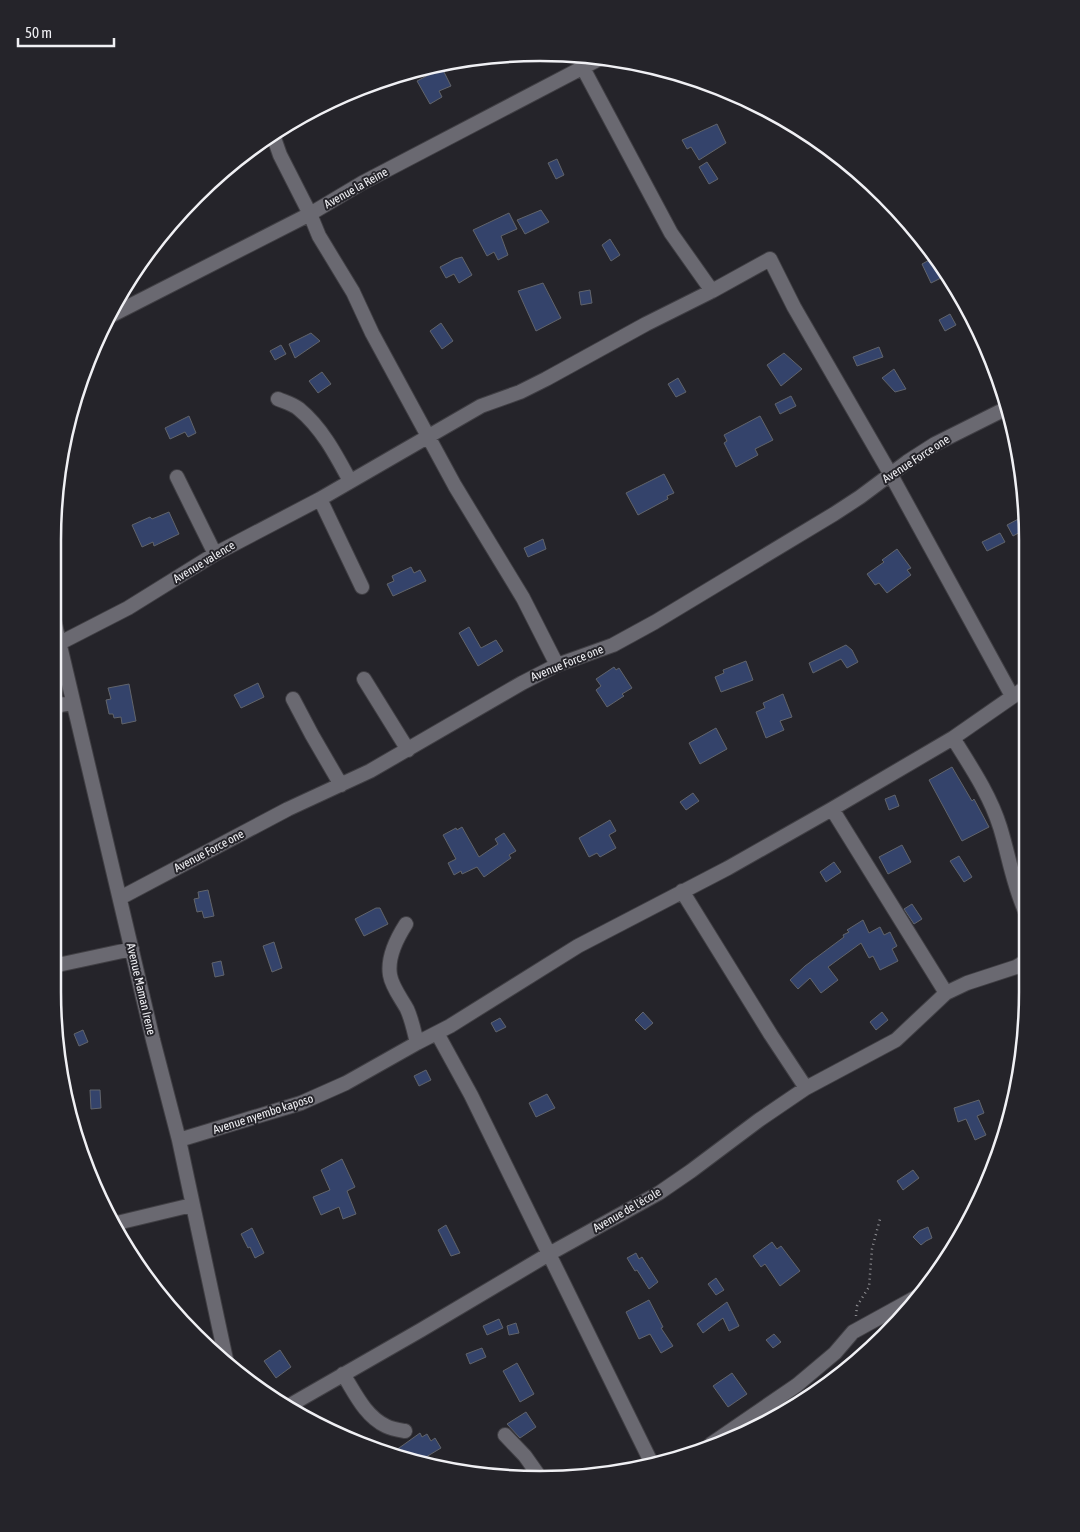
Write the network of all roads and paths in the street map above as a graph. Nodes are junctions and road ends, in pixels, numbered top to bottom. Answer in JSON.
{"nodes":[{"id":1,"x":590,"y":64,"type":"edge"},
{"id":2,"x":583,"y":68,"type":"junction"},
{"id":3,"x":275,"y":141,"type":"edge"},
{"id":4,"x":310,"y":214,"type":"junction"},
{"id":5,"x":712,"y":291,"type":"junction"},
{"id":6,"x":120,"y":311,"type":"edge"},
{"id":7,"x":278,"y":399,"type":"dead end"},
{"id":8,"x":1001,"y":411,"type":"edge"},
{"id":9,"x":428,"y":437,"type":"junction"},
{"id":10,"x":891,"y":475,"type":"junction"},
{"id":11,"x":177,"y":476,"type":"dead end"},
{"id":12,"x":350,"y":481,"type":"junction"},
{"id":13,"x":320,"y":499,"type":"junction"},
{"id":14,"x":215,"y":554,"type":"junction"},
{"id":15,"x":362,"y":587,"type":"dead end"},
{"id":16,"x":61,"y":642,"type":"edge"},
{"id":17,"x":61,"y":656,"type":"edge"},
{"id":18,"x":557,"y":665,"type":"junction"},
{"id":19,"x":364,"y":679,"type":"dead end"},
{"id":20,"x":1019,"y":691,"type":"edge"},
{"id":21,"x":1012,"y":696,"type":"junction"},
{"id":22,"x":293,"y":699,"type":"dead end"},
{"id":23,"x":73,"y":703,"type":"junction"},
{"id":24,"x":61,"y":705,"type":"edge"},
{"id":25,"x":953,"y":738,"type":"junction"},
{"id":26,"x":408,"y":750,"type":"junction"},
{"id":27,"x":341,"y":785,"type":"junction"},
{"id":28,"x":832,"y":809,"type":"junction"},
{"id":29,"x":682,"y":892,"type":"junction"},
{"id":30,"x":120,"y":898,"type":"junction"},
{"id":31,"x":1019,"y":899,"type":"edge"},
{"id":32,"x":406,"y":924,"type":"dead end"},
{"id":33,"x":132,"y":948,"type":"junction"},
{"id":34,"x":61,"y":964,"type":"edge"},
{"id":35,"x":1019,"y":965,"type":"edge"},
{"id":36,"x":946,"y":993,"type":"junction"},
{"id":37,"x":437,"y":1033,"type":"junction"},
{"id":38,"x":416,"y":1043,"type":"junction"},
{"id":39,"x":806,"y":1088,"type":"junction"},
{"id":40,"x":179,"y":1140,"type":"junction"},
{"id":41,"x":192,"y":1205,"type":"junction"},
{"id":42,"x":880,"y":1219,"type":"dead end"},
{"id":43,"x":121,"y":1223,"type":"edge"},
{"id":44,"x":549,"y":1254,"type":"junction"},
{"id":45,"x":902,"y":1305,"type":"edge"},
{"id":46,"x":854,"y":1332,"type":"junction"},
{"id":47,"x":224,"y":1352,"type":"edge"},
{"id":48,"x":343,"y":1374,"type":"junction"},
{"id":49,"x":294,"y":1403,"type":"edge"},
{"id":50,"x":405,"y":1431,"type":"dead end"},
{"id":51,"x":730,"y":1431,"type":"edge"},
{"id":52,"x":506,"y":1435,"type":"dead end"},
{"id":53,"x":649,"y":1458,"type":"edge"},
{"id":54,"x":535,"y":1471,"type":"edge"}],
"edges":[{"from":1,"to":2,"type":"street","name":"Avenue la Reine"},
{"from":2,"to":4,"type":"street","name":"Avenue la Reine"},
{"from":2,"to":5,"type":"street"},
{"from":3,"to":4,"type":"street"},
{"from":4,"to":6,"type":"street","name":"Avenue la Reine"},
{"from":4,"to":9,"type":"street"},
{"from":5,"to":9,"type":"street","name":"Avenue valence"},
{"from":5,"to":10,"type":"street","name":"Avenue valence"},
{"from":7,"to":12,"type":"street"},
{"from":8,"to":10,"type":"street","name":"Avenue Force one"},
{"from":9,"to":12,"type":"street","name":"Avenue valence"},
{"from":9,"to":18,"type":"street"},
{"from":10,"to":18,"type":"street","name":"Avenue Force one"},
{"from":10,"to":21,"type":"street"},
{"from":11,"to":14,"type":"street"},
{"from":12,"to":13,"type":"street","name":"Avenue valence"},
{"from":13,"to":14,"type":"street","name":"Avenue valence"},
{"from":13,"to":15,"type":"street"},
{"from":14,"to":16,"type":"street","name":"Avenue valence"},
{"from":17,"to":23,"type":"street","name":"Avenue Maman Irene"},
{"from":18,"to":26,"type":"street","name":"Avenue Force one"},
{"from":19,"to":26,"type":"street"},
{"from":20,"to":21,"type":"street","name":"Avenue nyembo kaposo"},
{"from":21,"to":25,"type":"street","name":"Avenue nyembo kaposo"},
{"from":22,"to":27,"type":"street"},
{"from":23,"to":24,"type":"street"},
{"from":23,"to":30,"type":"street","name":"Avenue Maman Irene"},
{"from":25,"to":28,"type":"street","name":"Avenue nyembo kaposo"},
{"from":25,"to":31,"type":"street"},
{"from":26,"to":27,"type":"street","name":"Avenue Force one"},
{"from":27,"to":30,"type":"street","name":"Avenue Force one"},
{"from":28,"to":29,"type":"street","name":"Avenue nyembo kaposo"},
{"from":28,"to":36,"type":"street"},
{"from":29,"to":37,"type":"street","name":"Avenue nyembo kaposo"},
{"from":29,"to":39,"type":"street"},
{"from":30,"to":33,"type":"street","name":"Avenue Maman Irene"},
{"from":32,"to":38,"type":"street"},
{"from":33,"to":34,"type":"street"},
{"from":33,"to":40,"type":"street","name":"Avenue Maman Irene"},
{"from":35,"to":36,"type":"street","name":"Avenue de l'école"},
{"from":36,"to":39,"type":"street","name":"Avenue de l'école"},
{"from":37,"to":38,"type":"street","name":"Avenue nyembo kaposo"},
{"from":37,"to":44,"type":"street"},
{"from":38,"to":40,"type":"street","name":"Avenue nyembo kaposo"},
{"from":39,"to":44,"type":"street","name":"Avenue de l'école"},
{"from":40,"to":41,"type":"street","name":"Avenue Maman Irene"},
{"from":41,"to":43,"type":"street"},
{"from":41,"to":47,"type":"street","name":"Avenue Maman Irene"},
{"from":42,"to":46,"type":"path"},
{"from":44,"to":48,"type":"street","name":"Avenue de l'école"},
{"from":44,"to":53,"type":"street"},
{"from":45,"to":46,"type":"street"},
{"from":46,"to":51,"type":"street"},
{"from":48,"to":49,"type":"street","name":"Avenue de l'école"},
{"from":48,"to":50,"type":"street"},
{"from":52,"to":54,"type":"street"}]}
